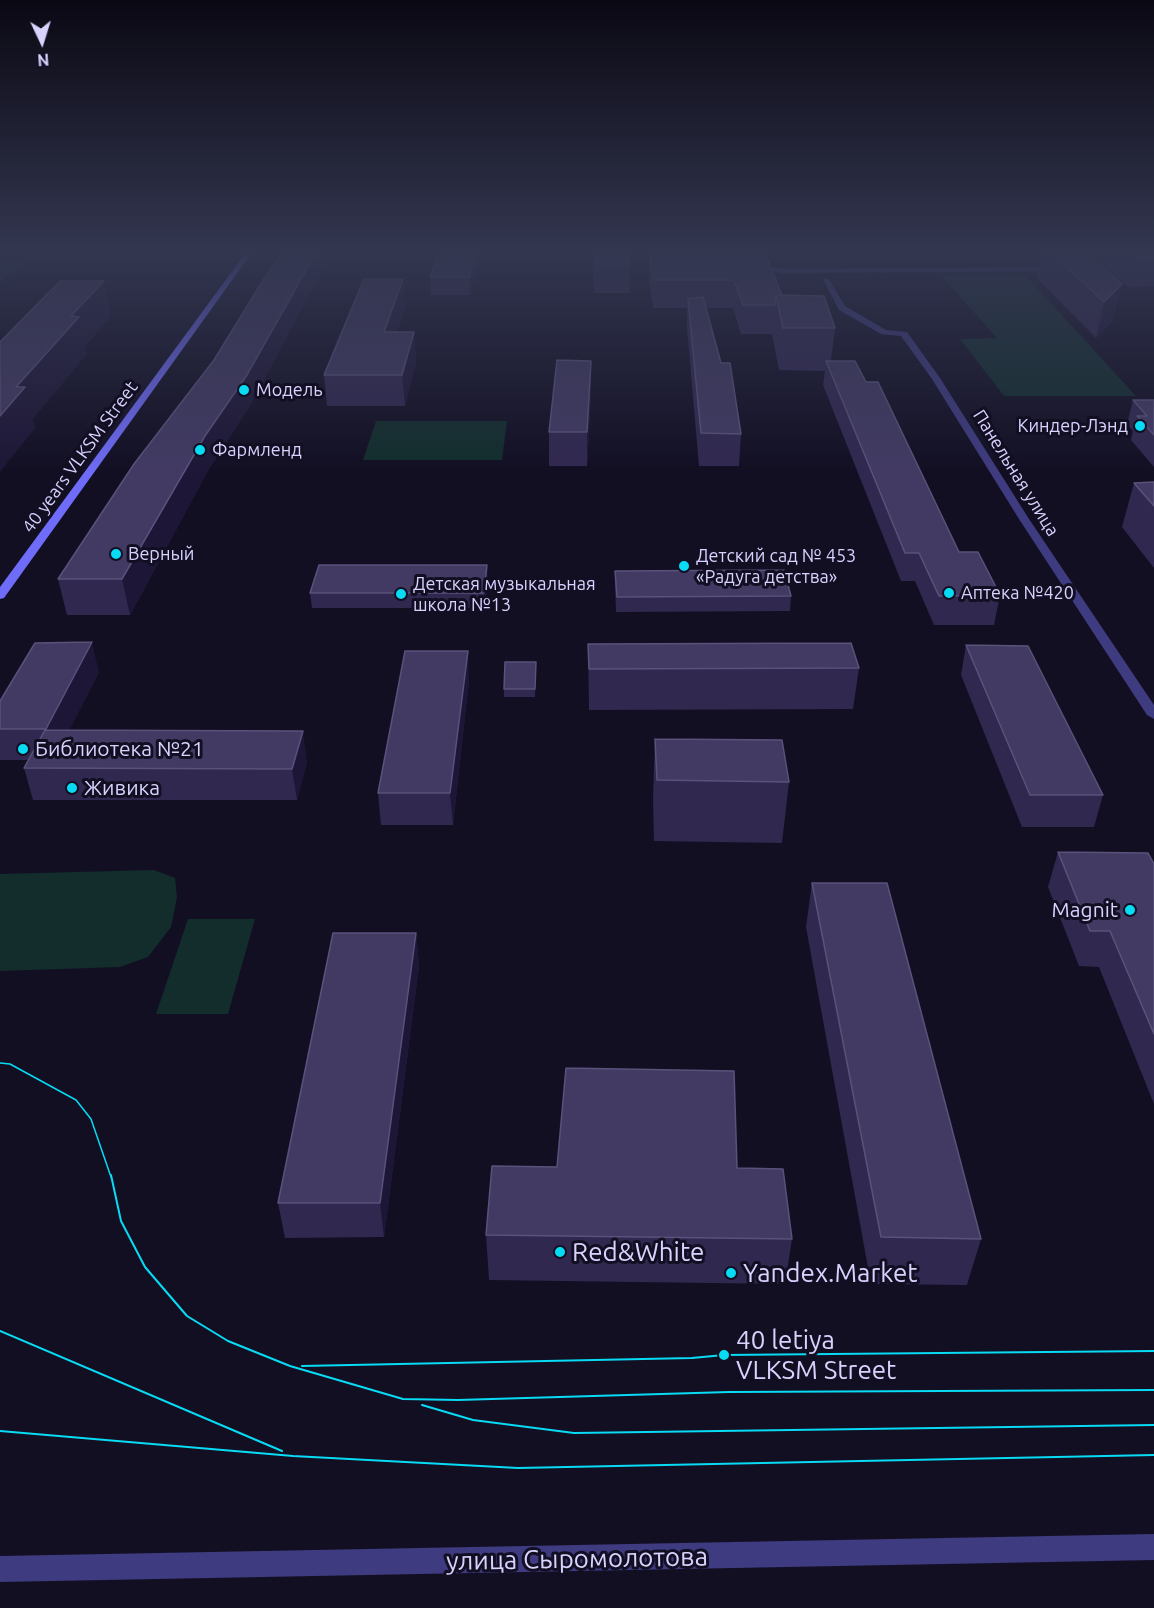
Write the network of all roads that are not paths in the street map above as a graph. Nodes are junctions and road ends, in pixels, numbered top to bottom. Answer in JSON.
{"nodes":[{"id":1,"x":196,"y":326,"type":"edge"},
{"id":2,"x":874,"y":326,"type":"edge"},
{"id":3,"x":0,"y":596,"type":"edge"},
{"id":4,"x":1154,"y":715,"type":"edge"},
{"id":5,"x":1154,"y":1547,"type":"edge"},
{"id":6,"x":0,"y":1569,"type":"edge"}],
"edges":[{"from":1,"to":3,"type":"main road","name":"40 years VLKSM Street"},
{"from":2,"to":4,"type":"street","name":"Панельная улица"},
{"from":5,"to":6,"type":"street","name":"улица Сыромолотова"}]}
